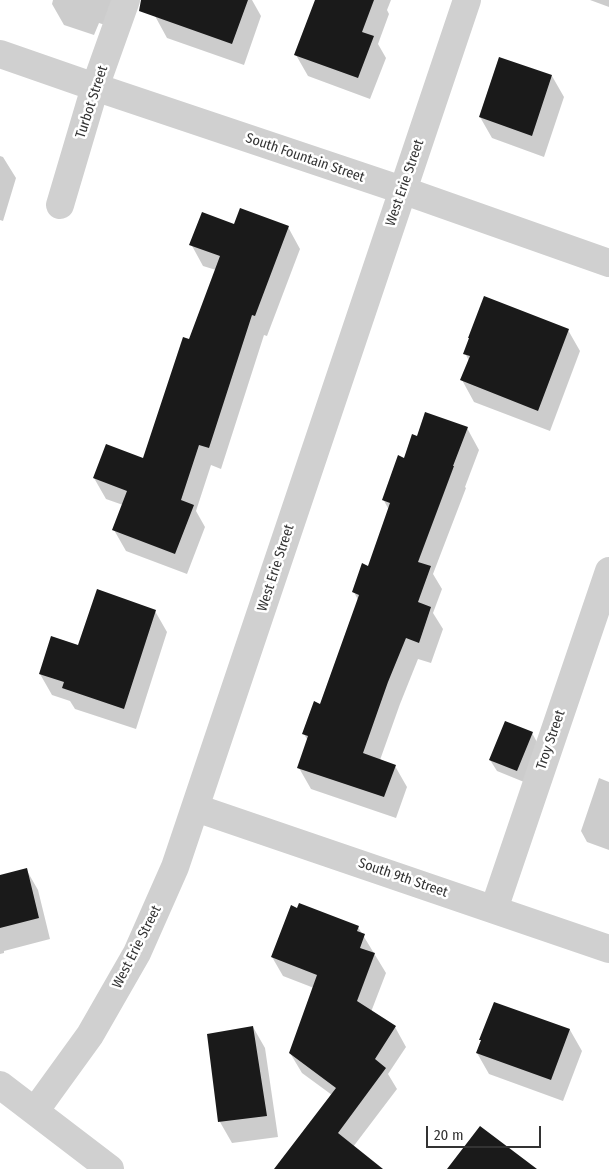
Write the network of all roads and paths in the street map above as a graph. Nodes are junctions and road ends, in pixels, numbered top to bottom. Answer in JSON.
{"nodes":[{"id":1,"x":126,"y":0,"type":"edge"},
{"id":2,"x":467,"y":0,"type":"edge"},
{"id":3,"x":0,"y":54,"type":"edge"},
{"id":4,"x":95,"y":87,"type":"junction"},
{"id":5,"x":402,"y":190,"type":"junction"},
{"id":6,"x":60,"y":205,"type":"dead end"},
{"id":7,"x":609,"y":263,"type":"edge"},
{"id":8,"x":609,"y":571,"type":"edge"},
{"id":9,"x":196,"y":808,"type":"junction"},
{"id":10,"x":494,"y":909,"type":"junction"},
{"id":11,"x":609,"y":949,"type":"edge"},
{"id":12,"x":0,"y":1085,"type":"edge"},
{"id":13,"x":35,"y":1111,"type":"junction"},
{"id":14,"x":110,"y":1169,"type":"edge"}],
"edges":[{"from":1,"to":4,"type":"street","name":"Turbot Street"},
{"from":2,"to":5,"type":"street","name":"West Erie Street"},
{"from":3,"to":4,"type":"street","name":"South Fountain Street"},
{"from":4,"to":5,"type":"street","name":"South Fountain Street"},
{"from":4,"to":6,"type":"street","name":"Turbot Street"},
{"from":5,"to":7,"type":"street","name":"South Fountain Street"},
{"from":5,"to":9,"type":"street","name":"West Erie Street"},
{"from":8,"to":10,"type":"street","name":"Troy Street"},
{"from":9,"to":10,"type":"street","name":"South 9th Street"},
{"from":9,"to":13,"type":"street","name":"West Erie Street"},
{"from":10,"to":11,"type":"street","name":"South 9th Street"},
{"from":12,"to":13,"type":"street"},
{"from":13,"to":14,"type":"street"}]}
